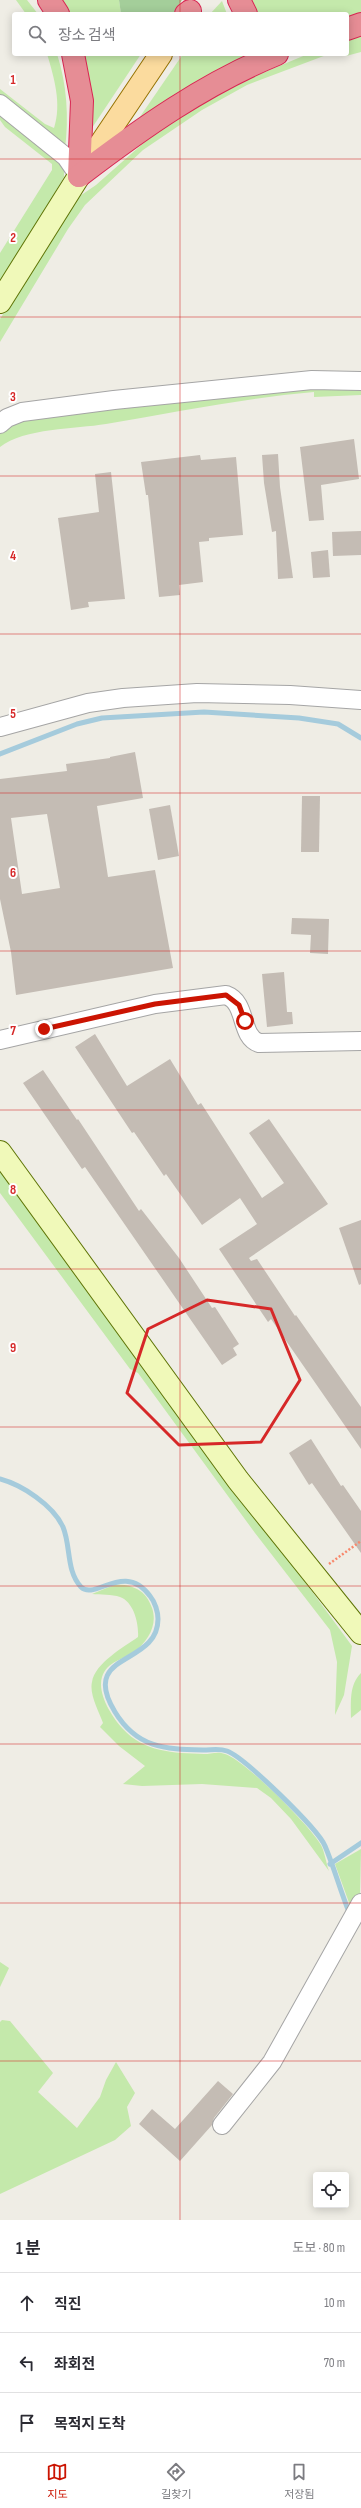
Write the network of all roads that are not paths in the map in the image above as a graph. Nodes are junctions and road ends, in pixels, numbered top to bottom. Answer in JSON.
{"nodes":[{"id":1,"x":239,"y":0,"type":"edge"},
{"id":2,"x":245,"y":12,"type":"edge"},
{"id":3,"x":361,"y":24,"type":"edge"},
{"id":4,"x":349,"y":28,"type":"edge"},
{"id":5,"x":73,"y":56,"type":"edge"},
{"id":6,"x":160,"y":56,"type":"edge"},
{"id":7,"x":273,"y":56,"type":"edge"},
{"id":8,"x":0,"y":104,"type":"edge"},
{"id":9,"x":79,"y":176,"type":"junction"},
{"id":10,"x":0,"y":302,"type":"edge"},
{"id":11,"x":361,"y":380,"type":"edge"},
{"id":12,"x":0,"y":424,"type":"edge"},
{"id":13,"x":361,"y":700,"type":"edge"},
{"id":14,"x":0,"y":727,"type":"edge"},
{"id":15,"x":0,"y":1040,"type":"edge"},
{"id":16,"x":361,"y":1041,"type":"edge"},
{"id":17,"x":0,"y":1152,"type":"edge"},
{"id":18,"x":361,"y":1633,"type":"edge"},
{"id":19,"x":361,"y":1903,"type":"edge"},
{"id":20,"x":222,"y":2125,"type":"dead end"}],
"edges":[{"from":1,"to":2,"type":"highway"},
{"from":3,"to":4,"type":"highway"},
{"from":5,"to":9,"type":"highway"},
{"from":6,"to":9,"type":"main road"},
{"from":7,"to":9,"type":"highway"},
{"from":8,"to":9,"type":"street"},
{"from":9,"to":10,"type":"main road"},
{"from":11,"to":12,"type":"street"},
{"from":13,"to":14,"type":"street"},
{"from":15,"to":16,"type":"street"},
{"from":17,"to":18,"type":"main road"},
{"from":19,"to":20,"type":"street"}]}
